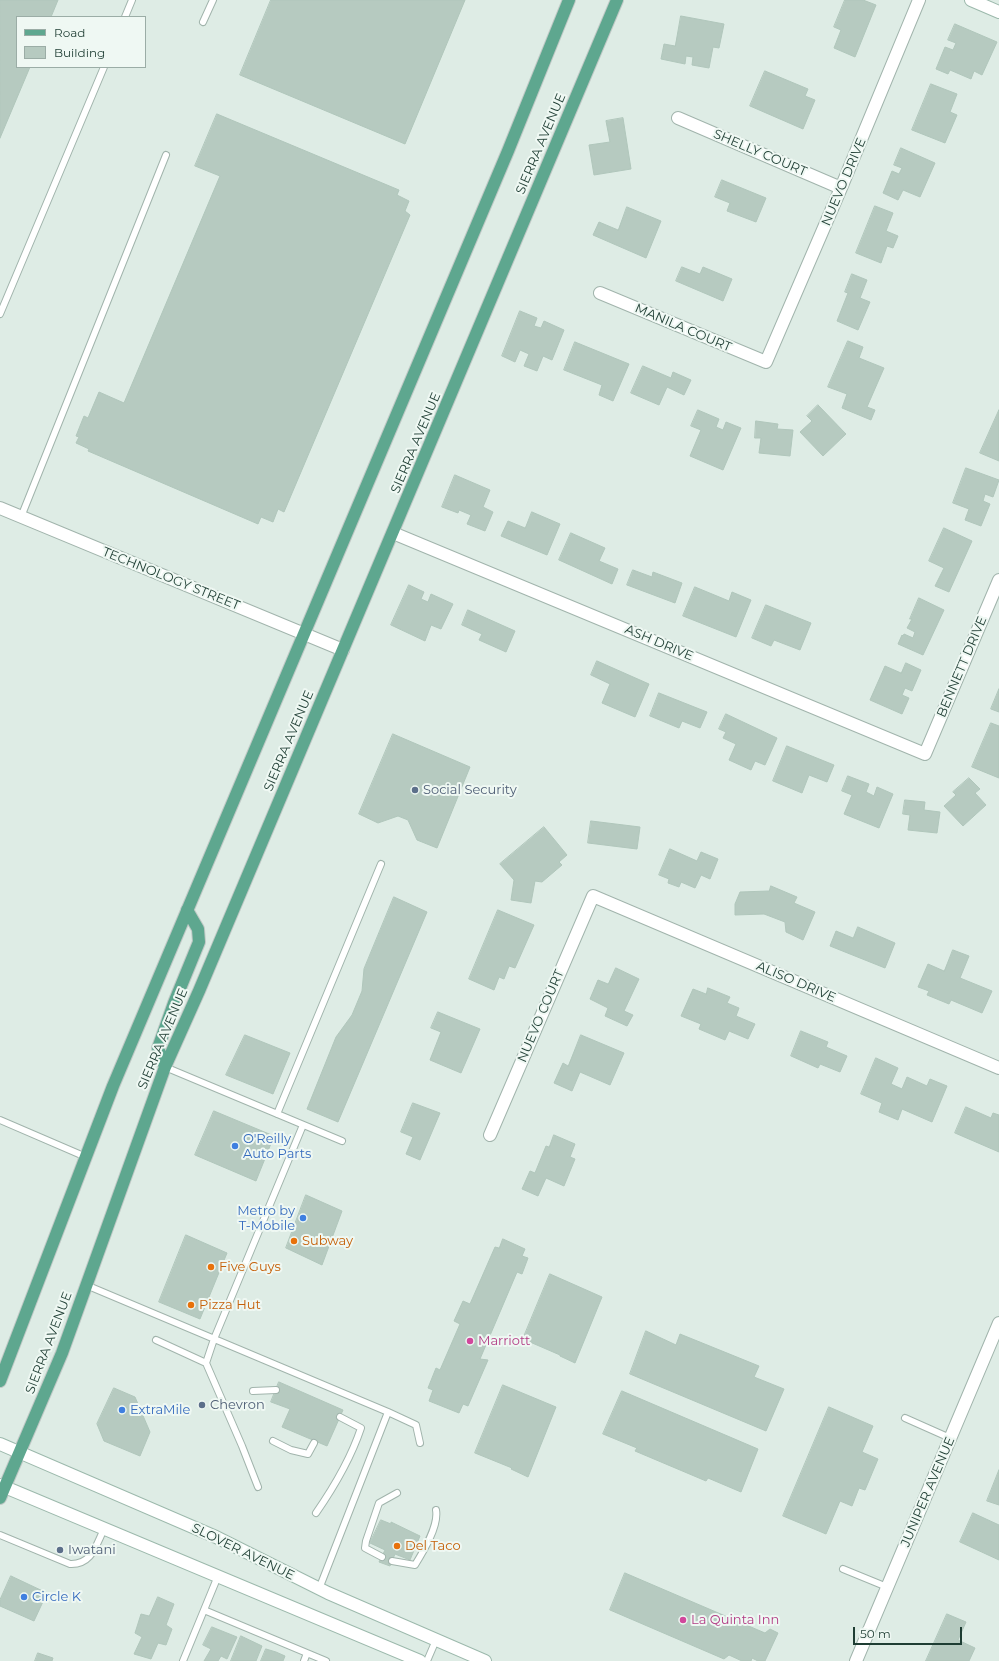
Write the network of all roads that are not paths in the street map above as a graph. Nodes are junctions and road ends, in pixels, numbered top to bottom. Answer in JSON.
{"nodes":[{"id":1,"x":132,"y":0,"type":"edge"},
{"id":2,"x":212,"y":0,"type":"edge"},
{"id":3,"x":569,"y":0,"type":"edge"},
{"id":4,"x":617,"y":0,"type":"edge"},
{"id":5,"x":919,"y":0,"type":"edge"},
{"id":6,"x":970,"y":0,"type":"edge"},
{"id":7,"x":999,"y":12,"type":"edge"},
{"id":8,"x":125,"y":16,"type":"edge"},
{"id":9,"x":203,"y":22,"type":"dead end"},
{"id":10,"x":104,"y":68,"type":"edge"},
{"id":11,"x":678,"y":118,"type":"dead end"},
{"id":12,"x":166,"y":155,"type":"dead end"},
{"id":13,"x":841,"y":188,"type":"junction"},
{"id":14,"x":600,"y":294,"type":"dead end"},
{"id":15,"x":0,"y":314,"type":"edge"},
{"id":16,"x":766,"y":362,"type":"joint"},
{"id":17,"x":0,"y":508,"type":"edge"},
{"id":18,"x":21,"y":517,"type":"junction"},
{"id":19,"x":393,"y":533,"type":"junction"},
{"id":20,"x":999,"y":580,"type":"edge"},
{"id":21,"x":304,"y":634,"type":"junction"},
{"id":22,"x":343,"y":650,"type":"junction"},
{"id":23,"x":925,"y":754,"type":"joint"},
{"id":24,"x":381,"y":864,"type":"dead end"},
{"id":25,"x":593,"y":896,"type":"joint"},
{"id":26,"x":187,"y":910,"type":"junction"},
{"id":27,"x":165,"y":1067,"type":"junction"},
{"id":28,"x":999,"y":1068,"type":"edge"},
{"id":29,"x":277,"y":1114,"type":"junction"},
{"id":30,"x":0,"y":1120,"type":"edge"},
{"id":31,"x":303,"y":1125,"type":"junction"},
{"id":32,"x":490,"y":1135,"type":"dead end"},
{"id":33,"x":342,"y":1141,"type":"dead end"},
{"id":34,"x":86,"y":1157,"type":"junction"},
{"id":35,"x":86,"y":1285,"type":"junction"},
{"id":36,"x":999,"y":1323,"type":"edge"},
{"id":37,"x":214,"y":1339,"type":"junction"},
{"id":38,"x":156,"y":1340,"type":"dead end"},
{"id":39,"x":206,"y":1362,"type":"junction"},
{"id":40,"x":0,"y":1381,"type":"edge"},
{"id":41,"x":276,"y":1390,"type":"dead end"},
{"id":42,"x":253,"y":1391,"type":"dead end"},
{"id":43,"x":388,"y":1412,"type":"junction"},
{"id":44,"x":340,"y":1417,"type":"dead end"},
{"id":45,"x":905,"y":1418,"type":"dead end"},
{"id":46,"x":950,"y":1438,"type":"junction"},
{"id":47,"x":273,"y":1441,"type":"dead end"},
{"id":48,"x":420,"y":1442,"type":"dead end"},
{"id":49,"x":314,"y":1443,"type":"dead end"},
{"id":50,"x":0,"y":1444,"type":"edge"},
{"id":51,"x":21,"y":1452,"type":"junction"},
{"id":52,"x":258,"y":1487,"type":"dead end"},
{"id":53,"x":1,"y":1490,"type":"edge"},
{"id":54,"x":397,"y":1493,"type":"dead end"},
{"id":55,"x":436,"y":1510,"type":"dead end"},
{"id":56,"x":316,"y":1513,"type":"dead end"},
{"id":57,"x":104,"y":1529,"type":"junction"},
{"id":58,"x":0,"y":1535,"type":"edge"},
{"id":59,"x":382,"y":1557,"type":"dead end"},
{"id":60,"x":392,"y":1561,"type":"dead end"},
{"id":61,"x":843,"y":1569,"type":"dead end"},
{"id":62,"x":218,"y":1576,"type":"junction"},
{"id":63,"x":887,"y":1587,"type":"junction"},
{"id":64,"x":319,"y":1589,"type":"junction"},
{"id":65,"x":204,"y":1610,"type":"junction"},
{"id":66,"x":436,"y":1640,"type":"junction"},
{"id":67,"x":307,"y":1653,"type":"junction"},
{"id":68,"x":183,"y":1661,"type":"edge"},
{"id":69,"x":304,"y":1661,"type":"edge"},
{"id":70,"x":326,"y":1661,"type":"edge"},
{"id":71,"x":420,"y":1661,"type":"edge"},
{"id":72,"x":427,"y":1661,"type":"edge"},
{"id":73,"x":485,"y":1661,"type":"edge"},
{"id":74,"x":856,"y":1661,"type":"edge"}],
"edges":[{"from":1,"to":8,"type":"lane"},
{"from":2,"to":9,"type":"lane"},
{"from":3,"to":21,"type":"main road"},
{"from":4,"to":19,"type":"main road","name":"SIERRA AVENUE"},
{"from":5,"to":13,"type":"street","name":"NUEVO DRIVE"},
{"from":6,"to":7,"type":"street"},
{"from":10,"to":15,"type":"lane"},
{"from":11,"to":13,"type":"street","name":"SHELLY COURT"},
{"from":12,"to":18,"type":"lane"},
{"from":13,"to":16,"type":"street","name":"NUEVO DRIVE"},
{"from":14,"to":16,"type":"street","name":"MANILA COURT"},
{"from":17,"to":18,"type":"street","name":"TECHNOLOGY STREET"},
{"from":18,"to":21,"type":"street","name":"TECHNOLOGY STREET"},
{"from":19,"to":22,"type":"main road","name":"SIERRA AVENUE"},
{"from":19,"to":23,"type":"street","name":"ASH DRIVE"},
{"from":20,"to":23,"type":"street","name":"BENNETT DRIVE"},
{"from":21,"to":22,"type":"street","name":"TECHNOLOGY STREET"},
{"from":21,"to":26,"type":"main road"},
{"from":22,"to":27,"type":"main road","name":"SIERRA AVENUE"},
{"from":24,"to":29,"type":"lane"},
{"from":25,"to":28,"type":"street","name":"ALISO DRIVE"},
{"from":25,"to":32,"type":"street","name":"NUEVO COURT"},
{"from":26,"to":27,"type":"main road"},
{"from":26,"to":34,"type":"main road"},
{"from":27,"to":29,"type":"lane"},
{"from":27,"to":35,"type":"main road","name":"SIERRA AVENUE"},
{"from":29,"to":31,"type":"lane"},
{"from":30,"to":34,"type":"lane"},
{"from":31,"to":33,"type":"lane"},
{"from":31,"to":37,"type":"lane"},
{"from":34,"to":40,"type":"main road"},
{"from":35,"to":37,"type":"lane"},
{"from":35,"to":51,"type":"main road","name":"SIERRA AVENUE"},
{"from":36,"to":46,"type":"street","name":"JUNIPER AVENUE"},
{"from":37,"to":39,"type":"lane"},
{"from":37,"to":43,"type":"lane"},
{"from":38,"to":39,"type":"lane"},
{"from":39,"to":52,"type":"lane"},
{"from":41,"to":42,"type":"lane"},
{"from":43,"to":48,"type":"lane"},
{"from":43,"to":64,"type":"lane"},
{"from":44,"to":56,"type":"lane"},
{"from":45,"to":46,"type":"lane"},
{"from":46,"to":63,"type":"street","name":"JUNIPER AVENUE"},
{"from":47,"to":49,"type":"lane"},
{"from":50,"to":51,"type":"street","name":"SLOVER AVENUE"},
{"from":51,"to":53,"type":"main road","name":"SIERRA AVENUE"},
{"from":51,"to":64,"type":"street","name":"SLOVER AVENUE"},
{"from":53,"to":57,"type":"street"},
{"from":54,"to":59,"type":"lane"},
{"from":55,"to":60,"type":"lane"},
{"from":57,"to":58,"type":"lane"},
{"from":57,"to":62,"type":"street"},
{"from":61,"to":63,"type":"lane"},
{"from":62,"to":65,"type":"lane"},
{"from":62,"to":71,"type":"street"},
{"from":63,"to":74,"type":"street","name":"JUNIPER AVENUE"},
{"from":64,"to":66,"type":"street","name":"SLOVER AVENUE"},
{"from":65,"to":67,"type":"lane"},
{"from":65,"to":68,"type":"lane"},
{"from":66,"to":72,"type":"lane"},
{"from":66,"to":73,"type":"street","name":"SLOVER AVENUE"},
{"from":67,"to":69,"type":"lane"},
{"from":67,"to":70,"type":"lane"}]}
